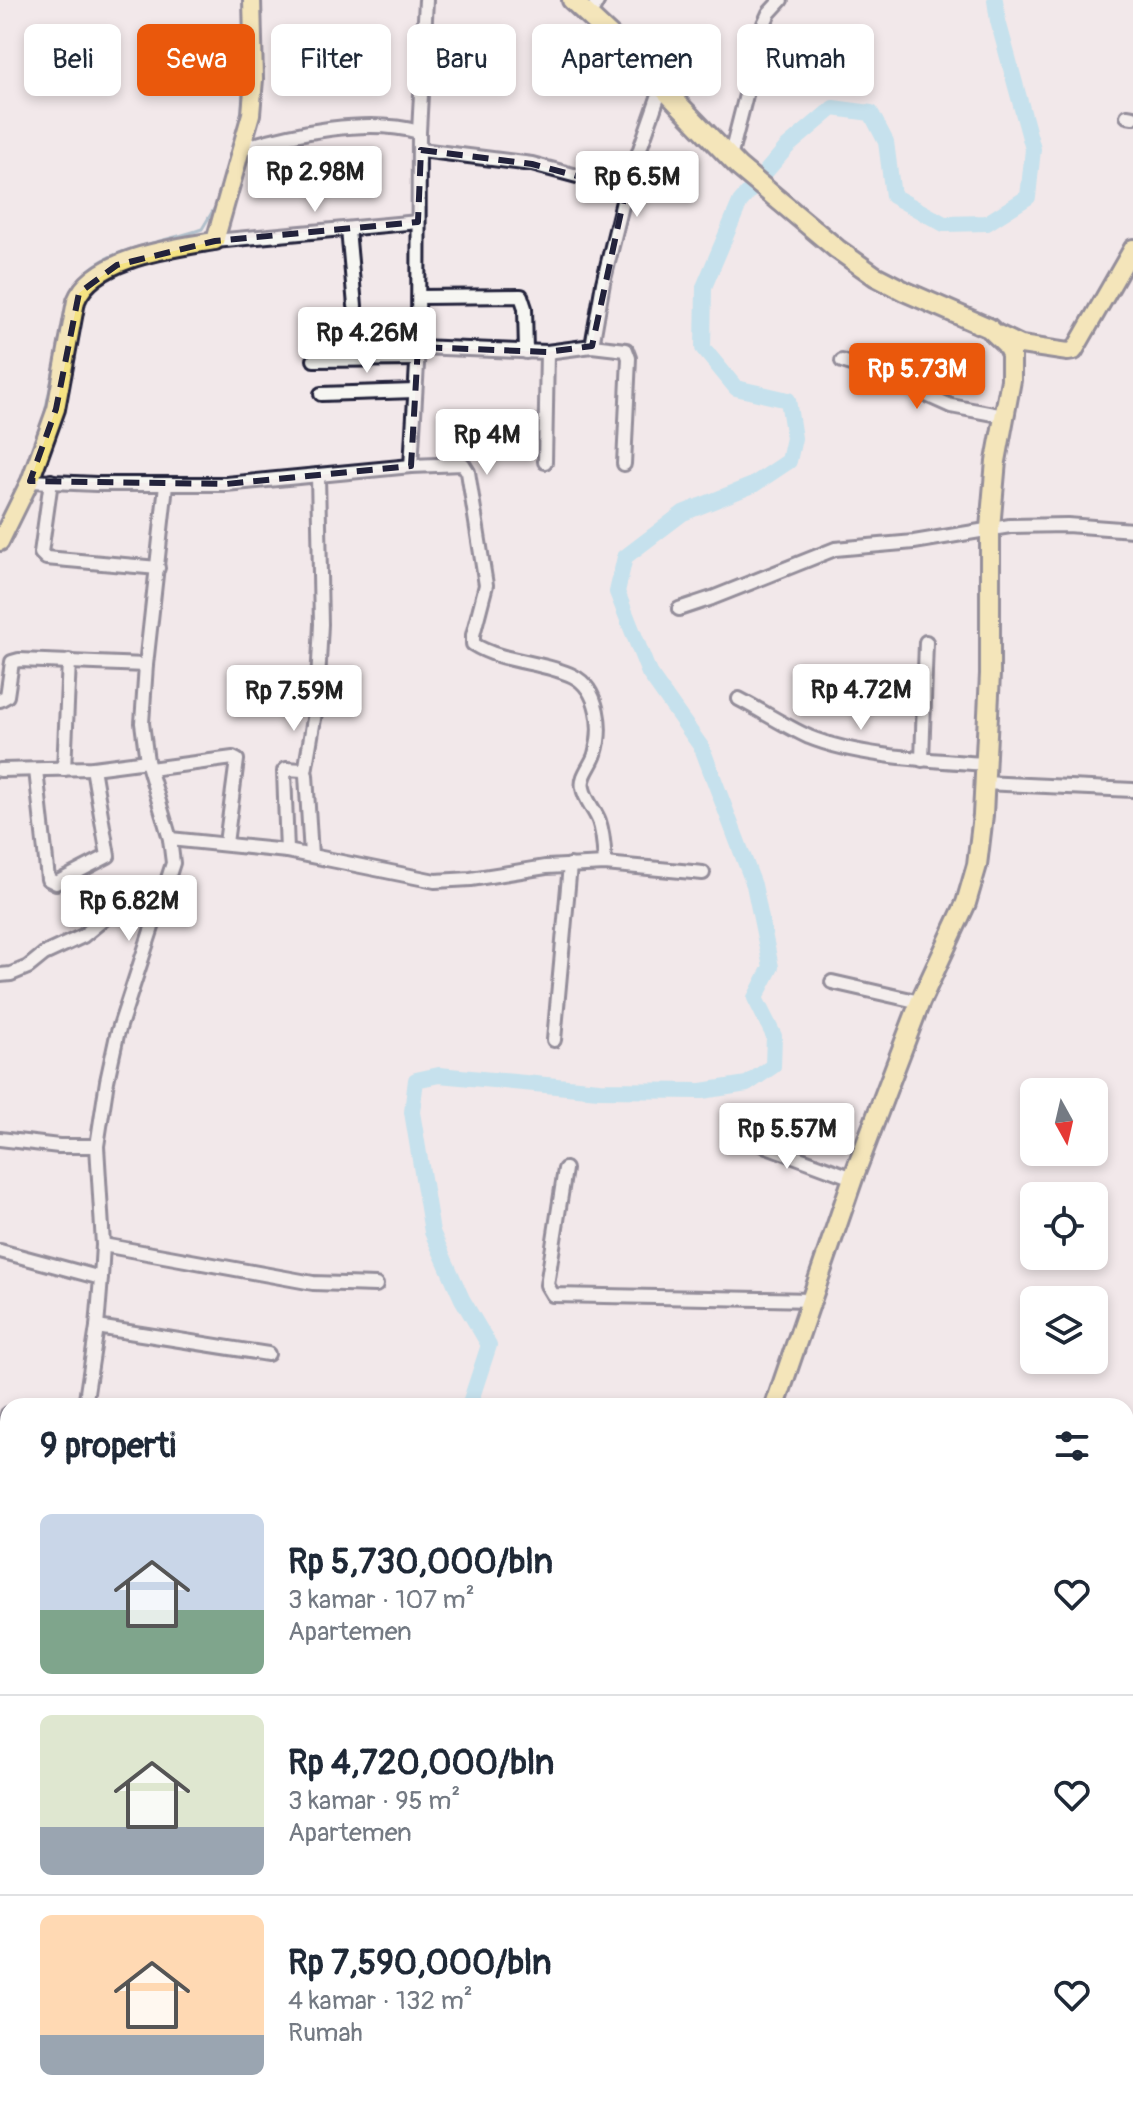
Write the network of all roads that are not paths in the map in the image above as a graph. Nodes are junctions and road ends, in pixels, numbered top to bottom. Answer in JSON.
{"nodes":[{"id":1,"x":252,"y":0,"type":"edge"},
{"id":2,"x":426,"y":0,"type":"edge"},
{"id":3,"x":572,"y":0,"type":"edge"},
{"id":4,"x":781,"y":0,"type":"edge"},
{"id":5,"x":594,"y":8,"type":"edge"},
{"id":6,"x":608,"y":24,"type":"edge"},
{"id":7,"x":659,"y":96,"type":"edge"},
{"id":8,"x":672,"y":96,"type":"edge"},
{"id":9,"x":419,"y":132,"type":"junction"},
{"id":10,"x":243,"y":148,"type":"junction"},
{"id":11,"x":421,"y":150,"type":"junction"},
{"id":12,"x":735,"y":162,"type":"junction"},
{"id":13,"x":626,"y":189,"type":"junction"},
{"id":14,"x":418,"y":222,"type":"junction"},
{"id":15,"x":348,"y":229,"type":"junction"},
{"id":16,"x":215,"y":241,"type":"junction"},
{"id":17,"x":1133,"y":248,"type":"edge"},
{"id":18,"x":419,"y":297,"type":"junction"},
{"id":19,"x":355,"y":306,"type":"dead end"},
{"id":20,"x":995,"y":333,"type":"junction"},
{"id":21,"x":592,"y":346,"type":"junction"},
{"id":22,"x":1028,"y":346,"type":"junction"},
{"id":23,"x":526,"y":352,"type":"junction"},
{"id":24,"x":547,"y":352,"type":"junction"},
{"id":25,"x":418,"y":353,"type":"junction"},
{"id":26,"x":314,"y":360,"type":"dead end"},
{"id":27,"x":842,"y":361,"type":"dead end"},
{"id":28,"x":1012,"y":363,"type":"junction"},
{"id":29,"x":415,"y":391,"type":"junction"},
{"id":30,"x":321,"y":394,"type":"dead end"},
{"id":31,"x":1004,"y":416,"type":"junction"},
{"id":32,"x":545,"y":462,"type":"dead end"},
{"id":33,"x":624,"y":464,"type":"dead end"},
{"id":34,"x":411,"y":466,"type":"junction"},
{"id":35,"x":318,"y":475,"type":"junction"},
{"id":36,"x":30,"y":481,"type":"junction"},
{"id":37,"x":51,"y":481,"type":"junction"},
{"id":38,"x":166,"y":485,"type":"junction"},
{"id":39,"x":990,"y":528,"type":"junction"},
{"id":40,"x":1133,"y":530,"type":"edge"},
{"id":41,"x":0,"y":542,"type":"edge"},
{"id":42,"x":158,"y":568,"type":"junction"},
{"id":43,"x":679,"y":609,"type":"dead end"},
{"id":44,"x":926,"y":642,"type":"dead end"},
{"id":45,"x":69,"y":661,"type":"junction"},
{"id":46,"x":146,"y":665,"type":"junction"},
{"id":47,"x":739,"y":699,"type":"dead end"},
{"id":48,"x":0,"y":700,"type":"edge"},
{"id":49,"x":922,"y":760,"type":"junction"},
{"id":50,"x":149,"y":765,"type":"junction"},
{"id":51,"x":93,"y":768,"type":"junction"},
{"id":52,"x":64,"y":769,"type":"junction"},
{"id":53,"x":0,"y":770,"type":"edge"},
{"id":54,"x":36,"y":770,"type":"junction"},
{"id":55,"x":305,"y":772,"type":"junction"},
{"id":56,"x":984,"y":774,"type":"junction"},
{"id":57,"x":1133,"y":790,"type":"edge"},
{"id":58,"x":170,"y":839,"type":"junction"},
{"id":59,"x":226,"y":843,"type":"junction"},
{"id":60,"x":287,"y":851,"type":"junction"},
{"id":61,"x":311,"y":855,"type":"junction"},
{"id":62,"x":605,"y":864,"type":"junction"},
{"id":63,"x":570,"y":865,"type":"junction"},
{"id":64,"x":703,"y":873,"type":"dead end"},
{"id":65,"x":159,"y":911,"type":"junction"},
{"id":66,"x":0,"y":975,"type":"edge"},
{"id":67,"x":832,"y":982,"type":"dead end"},
{"id":68,"x":920,"y":1002,"type":"junction"},
{"id":69,"x":554,"y":1040,"type":"dead end"},
{"id":70,"x":734,"y":1134,"type":"dead end"},
{"id":71,"x":0,"y":1139,"type":"edge"},
{"id":72,"x":97,"y":1146,"type":"junction"},
{"id":73,"x":565,"y":1169,"type":"dead end"},
{"id":74,"x":853,"y":1178,"type":"junction"},
{"id":75,"x":103,"y":1245,"type":"junction"},
{"id":76,"x":0,"y":1251,"type":"edge"},
{"id":77,"x":101,"y":1278,"type":"junction"},
{"id":78,"x":376,"y":1285,"type":"dead end"},
{"id":79,"x":812,"y":1300,"type":"junction"},
{"id":80,"x":97,"y":1327,"type":"junction"},
{"id":81,"x":268,"y":1354,"type":"dead end"},
{"id":82,"x":86,"y":1398,"type":"edge"},
{"id":83,"x":778,"y":1398,"type":"edge"}],
"edges":[{"from":1,"to":10,"type":"main road"},
{"from":2,"to":9,"type":"street"},
{"from":3,"to":5,"type":"highway"},
{"from":4,"to":12,"type":"street"},
{"from":5,"to":6,"type":"highway"},
{"from":7,"to":13,"type":"street"},
{"from":8,"to":12,"type":"highway"},
{"from":9,"to":10,"type":"street"},
{"from":9,"to":11,"type":"street"},
{"from":10,"to":16,"type":"main road"},
{"from":11,"to":13,"type":"street"},
{"from":11,"to":14,"type":"street"},
{"from":12,"to":20,"type":"highway"},
{"from":13,"to":21,"type":"street"},
{"from":14,"to":15,"type":"street"},
{"from":14,"to":18,"type":"street"},
{"from":15,"to":16,"type":"street"},
{"from":15,"to":19,"type":"street"},
{"from":16,"to":36,"type":"main road"},
{"from":17,"to":22,"type":"main road"},
{"from":18,"to":23,"type":"street"},
{"from":18,"to":25,"type":"street"},
{"from":20,"to":22,"type":"main road"},
{"from":20,"to":28,"type":"highway"},
{"from":21,"to":24,"type":"street"},
{"from":21,"to":33,"type":"street"},
{"from":22,"to":28,"type":"main road"},
{"from":23,"to":24,"type":"street"},
{"from":23,"to":25,"type":"street"},
{"from":24,"to":32,"type":"street"},
{"from":25,"to":26,"type":"street"},
{"from":25,"to":29,"type":"street"},
{"from":27,"to":31,"type":"street"},
{"from":28,"to":31,"type":"highway"},
{"from":29,"to":30,"type":"street"},
{"from":29,"to":34,"type":"street"},
{"from":31,"to":39,"type":"highway"},
{"from":34,"to":35,"type":"street"},
{"from":34,"to":62,"type":"street"},
{"from":35,"to":38,"type":"street"},
{"from":35,"to":55,"type":"street"},
{"from":36,"to":37,"type":"street"},
{"from":36,"to":41,"type":"main road"},
{"from":37,"to":38,"type":"street"},
{"from":37,"to":42,"type":"street"},
{"from":38,"to":42,"type":"street"},
{"from":39,"to":40,"type":"street"},
{"from":39,"to":43,"type":"street"},
{"from":39,"to":56,"type":"highway"},
{"from":42,"to":46,"type":"street"},
{"from":44,"to":49,"type":"street"},
{"from":45,"to":46,"type":"street"},
{"from":45,"to":48,"type":"street"},
{"from":45,"to":52,"type":"street"},
{"from":46,"to":50,"type":"street"},
{"from":47,"to":49,"type":"street"},
{"from":49,"to":56,"type":"street"},
{"from":50,"to":51,"type":"street"},
{"from":50,"to":58,"type":"street"},
{"from":50,"to":59,"type":"street"},
{"from":51,"to":52,"type":"street"},
{"from":51,"to":54,"type":"street"},
{"from":52,"to":54,"type":"street"},
{"from":53,"to":54,"type":"street"},
{"from":55,"to":60,"type":"street"},
{"from":55,"to":61,"type":"street"},
{"from":56,"to":57,"type":"street"},
{"from":56,"to":68,"type":"highway"},
{"from":58,"to":59,"type":"street"},
{"from":58,"to":65,"type":"street"},
{"from":59,"to":60,"type":"street"},
{"from":60,"to":61,"type":"street"},
{"from":61,"to":63,"type":"street"},
{"from":62,"to":63,"type":"street"},
{"from":62,"to":64,"type":"street"},
{"from":63,"to":69,"type":"street"},
{"from":65,"to":66,"type":"street"},
{"from":65,"to":72,"type":"street"},
{"from":67,"to":68,"type":"street"},
{"from":68,"to":74,"type":"highway"},
{"from":70,"to":74,"type":"street"},
{"from":71,"to":72,"type":"street"},
{"from":72,"to":75,"type":"street"},
{"from":73,"to":79,"type":"street"},
{"from":74,"to":79,"type":"highway"},
{"from":75,"to":77,"type":"street"},
{"from":75,"to":78,"type":"street"},
{"from":76,"to":77,"type":"street"},
{"from":77,"to":80,"type":"street"},
{"from":79,"to":83,"type":"highway"},
{"from":80,"to":81,"type":"street"},
{"from":80,"to":82,"type":"street"}]}
